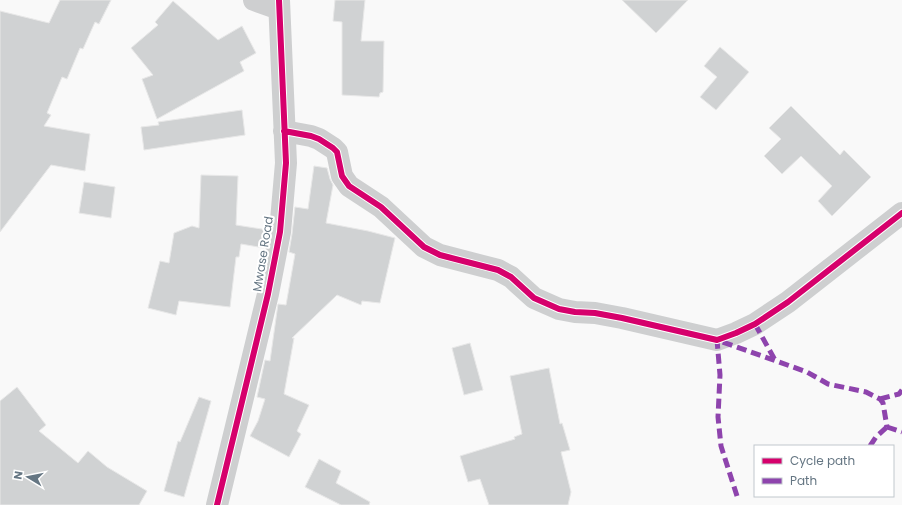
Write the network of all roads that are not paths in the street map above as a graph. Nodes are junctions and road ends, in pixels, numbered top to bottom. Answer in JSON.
{"nodes":[{"id":1,"x":254,"y":0,"type":"edge"},
{"id":2,"x":279,"y":4,"type":"edge"},
{"id":3,"x":284,"y":131,"type":"junction"},
{"id":4,"x":902,"y":213,"type":"edge"},
{"id":5,"x":217,"y":505,"type":"edge"}],
"edges":[{"from":1,"to":2,"type":"street"},
{"from":2,"to":3,"type":"street","name":"Mwase Road"},
{"from":3,"to":4,"type":"street"},
{"from":3,"to":5,"type":"street","name":"Mwase Road"}]}
